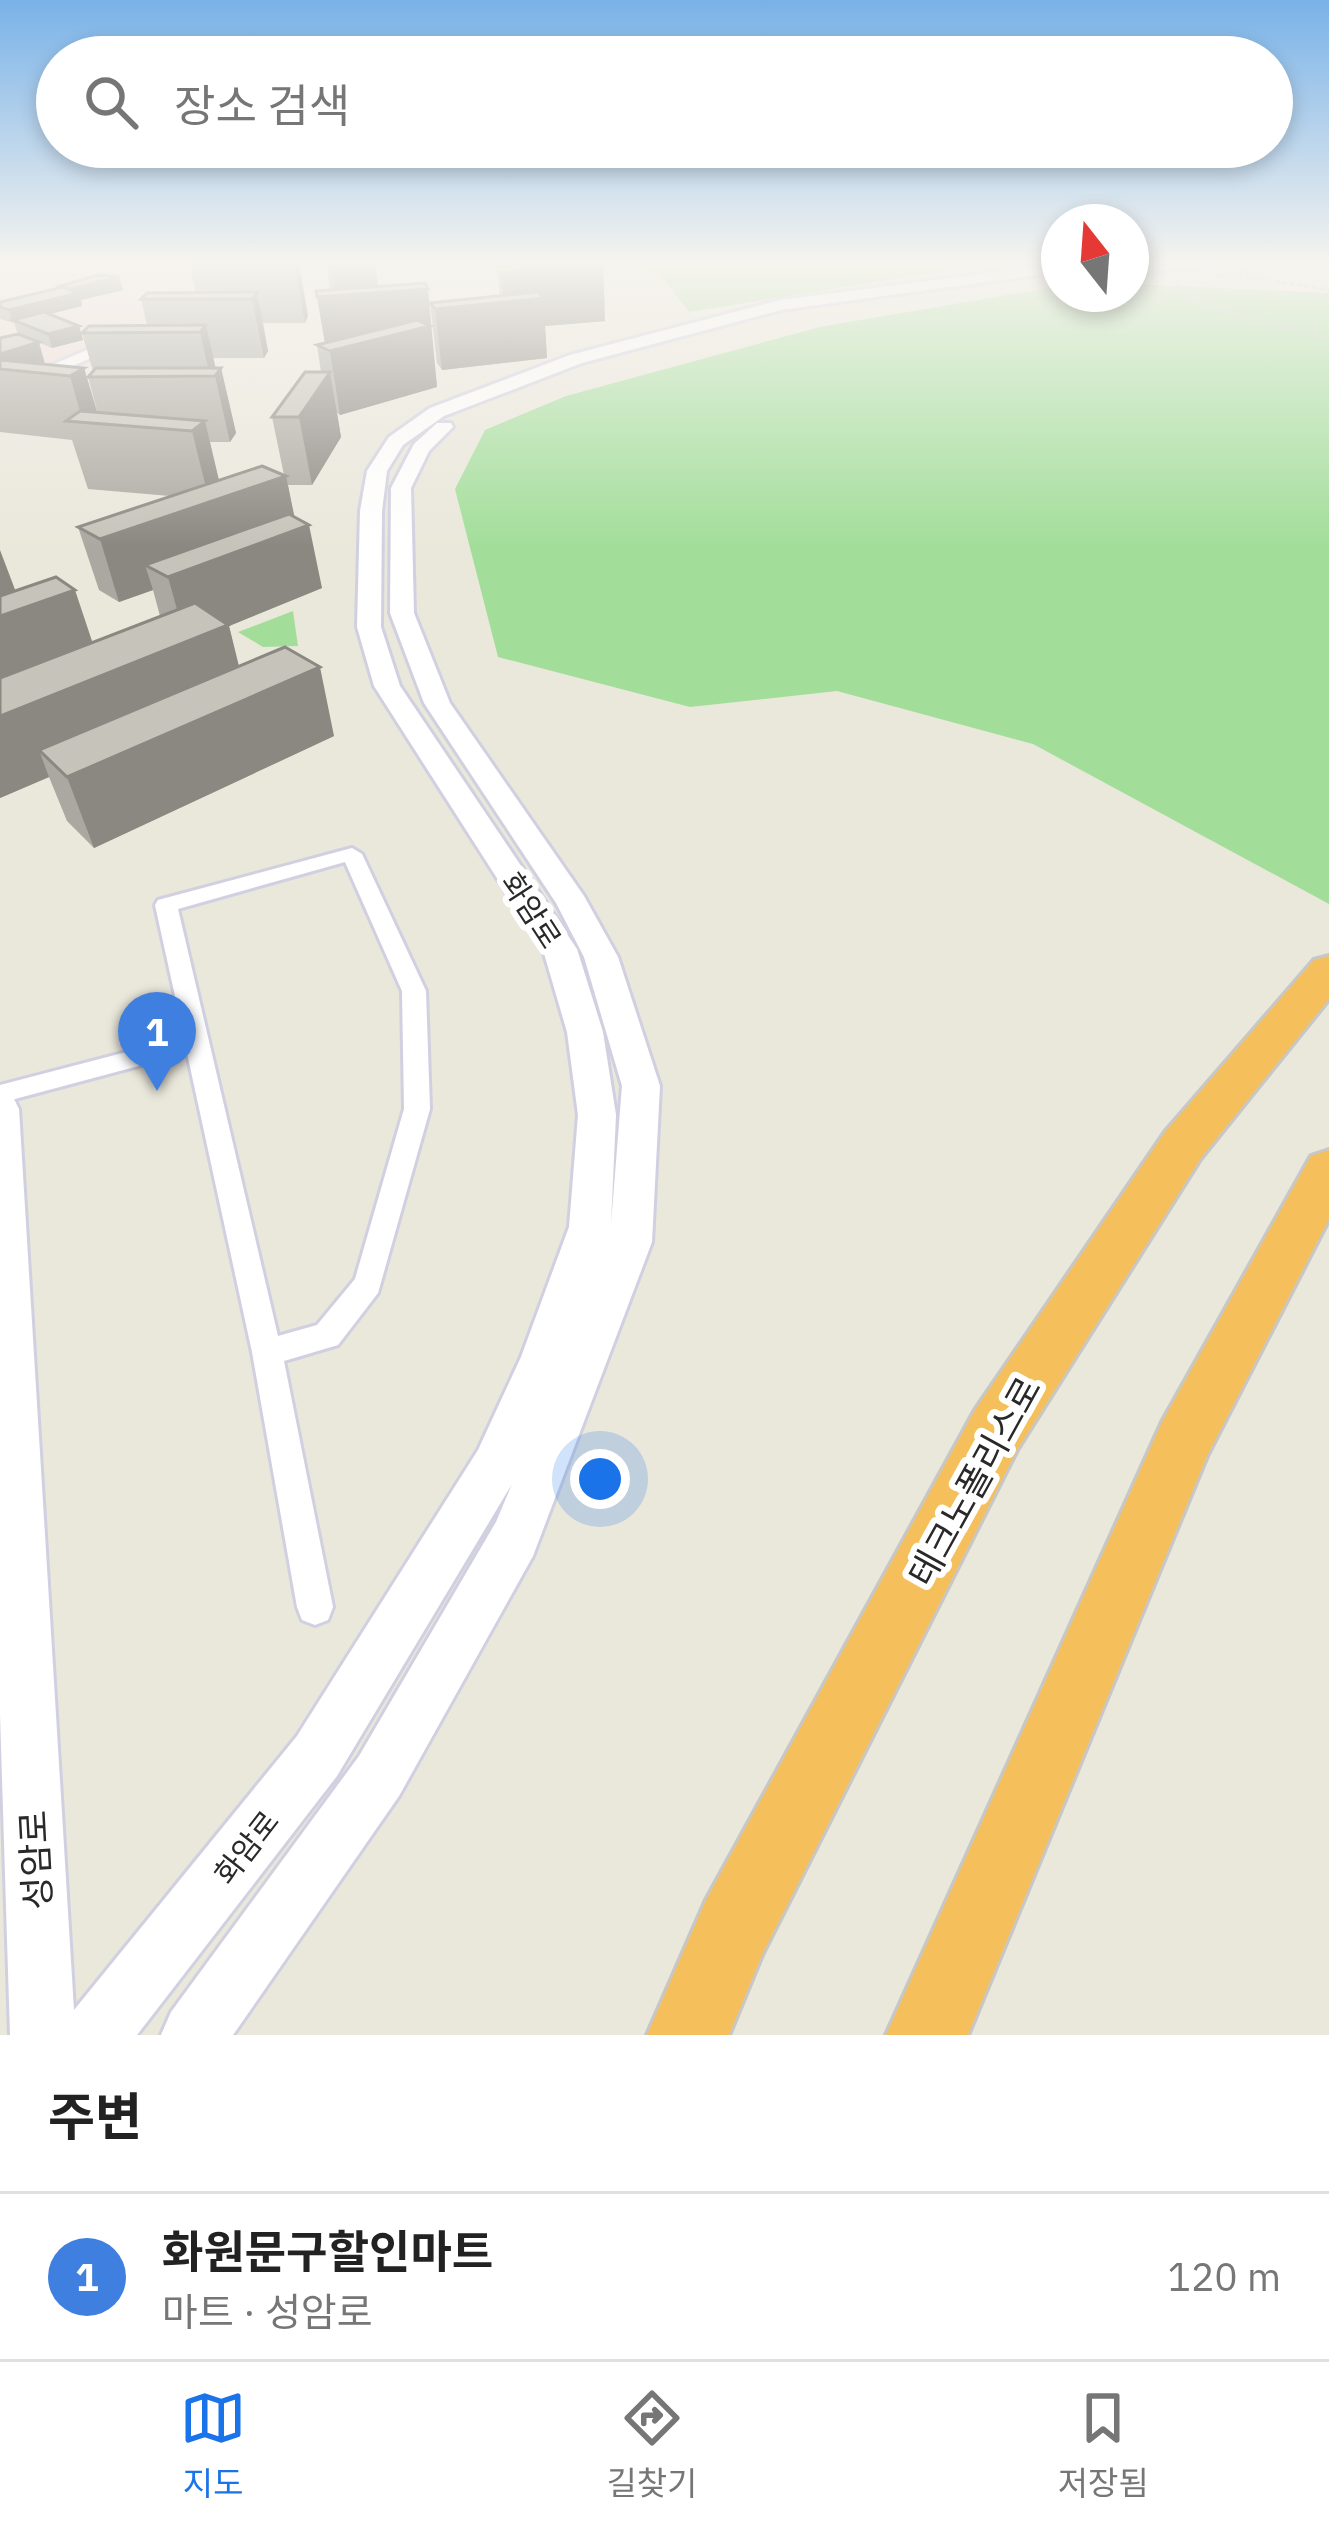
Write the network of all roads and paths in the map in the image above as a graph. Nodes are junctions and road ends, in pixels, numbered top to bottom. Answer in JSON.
{"nodes":[{"id":1,"x":81,"y":358,"type":"edge"},
{"id":2,"x":580,"y":358,"type":"edge"},
{"id":3,"x":628,"y":358,"type":"edge"},
{"id":4,"x":0,"y":393,"type":"edge"},
{"id":5,"x":1329,"y":970,"type":"edge"},
{"id":6,"x":197,"y":1042,"type":"junction"},
{"id":7,"x":0,"y":1094,"type":"edge"},
{"id":8,"x":0,"y":1109,"type":"edge"},
{"id":9,"x":1329,"y":1170,"type":"edge"},
{"id":10,"x":267,"y":1352,"type":"junction"},
{"id":11,"x":315,"y":1607,"type":"dead end"},
{"id":12,"x":43,"y":2035,"type":"edge"},
{"id":13,"x":96,"y":2035,"type":"edge"},
{"id":14,"x":194,"y":2035,"type":"edge"},
{"id":15,"x":688,"y":2035,"type":"edge"},
{"id":16,"x":927,"y":2035,"type":"edge"}],
"edges":[{"from":1,"to":4,"type":"main road"},
{"from":2,"to":13,"type":"main road","name":"화암로"},
{"from":3,"to":14,"type":"main road","name":"화암로"},
{"from":5,"to":15,"type":"highway","name":"테크노폴리스로"},
{"from":6,"to":7,"type":"street"},
{"from":6,"to":10,"type":"street"},
{"from":6,"to":10,"type":"street"},
{"from":8,"to":12,"type":"main road","name":"성암로"},
{"from":9,"to":16,"type":"highway"},
{"from":10,"to":11,"type":"street"}]}
